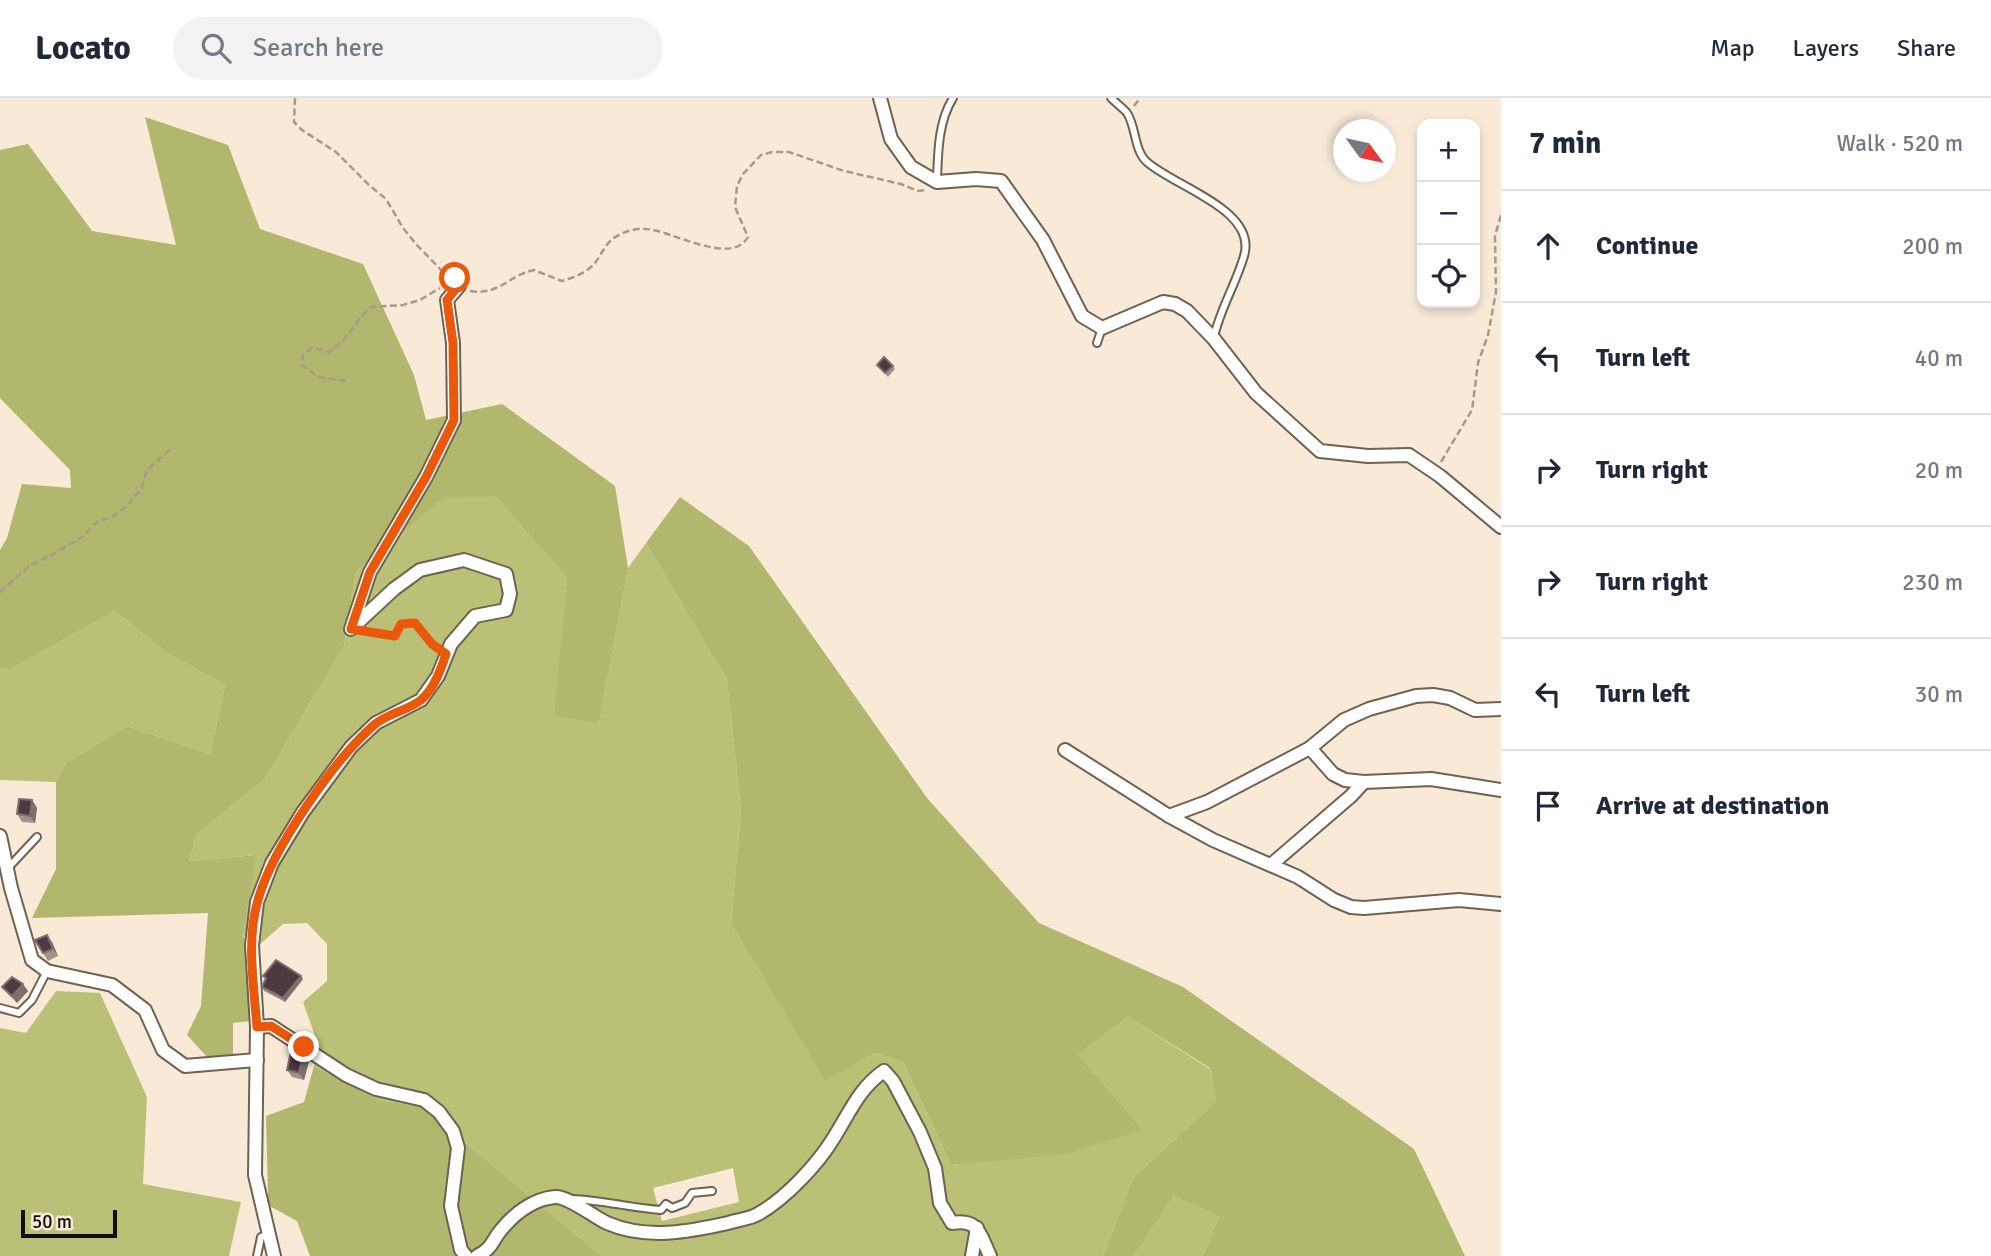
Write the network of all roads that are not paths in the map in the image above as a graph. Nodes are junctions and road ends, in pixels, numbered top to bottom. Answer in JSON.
{"nodes":[{"id":1,"x":880,"y":98,"type":"edge"},
{"id":2,"x":953,"y":98,"type":"edge"},
{"id":3,"x":1111,"y":98,"type":"edge"},
{"id":4,"x":937,"y":182,"type":"junction"},
{"id":5,"x":458,"y":286,"type":"road end"},
{"id":6,"x":1102,"y":328,"type":"junction"},
{"id":7,"x":1214,"y":339,"type":"junction"},
{"id":8,"x":1097,"y":343,"type":"dead end"},
{"id":9,"x":1501,"y":527,"type":"edge"},
{"id":10,"x":1501,"y":709,"type":"edge"},
{"id":11,"x":1310,"y":748,"type":"junction"},
{"id":12,"x":1065,"y":750,"type":"dead end"},
{"id":13,"x":1364,"y":782,"type":"junction"},
{"id":14,"x":1501,"y":790,"type":"edge"},
{"id":15,"x":1169,"y":816,"type":"junction"},
{"id":16,"x":0,"y":836,"type":"edge"},
{"id":17,"x":37,"y":837,"type":"dead end"},
{"id":18,"x":1272,"y":864,"type":"junction"},
{"id":19,"x":8,"y":868,"type":"junction"},
{"id":20,"x":1501,"y":904,"type":"edge"},
{"id":21,"x":47,"y":971,"type":"junction"},
{"id":22,"x":0,"y":1008,"type":"edge"},
{"id":23,"x":257,"y":1027,"type":"junction"},
{"id":24,"x":257,"y":1060,"type":"junction"},
{"id":25,"x":712,"y":1191,"type":"dead end"},
{"id":26,"x":567,"y":1199,"type":"junction"},
{"id":27,"x":977,"y":1228,"type":"junction"},
{"id":28,"x":268,"y":1234,"type":"junction"},
{"id":29,"x":257,"y":1256,"type":"edge"},
{"id":30,"x":274,"y":1256,"type":"edge"},
{"id":31,"x":466,"y":1256,"type":"edge"},
{"id":32,"x":477,"y":1256,"type":"edge"},
{"id":33,"x":972,"y":1256,"type":"edge"},
{"id":34,"x":990,"y":1256,"type":"edge"}],
"edges":[{"from":1,"to":4,"type":"street"},
{"from":2,"to":4,"type":"lane"},
{"from":3,"to":7,"type":"lane"},
{"from":4,"to":6,"type":"street"},
{"from":5,"to":23,"type":"street"},
{"from":6,"to":7,"type":"street"},
{"from":6,"to":8,"type":"lane"},
{"from":7,"to":9,"type":"street"},
{"from":10,"to":11,"type":"street"},
{"from":11,"to":13,"type":"street"},
{"from":11,"to":15,"type":"street"},
{"from":12,"to":15,"type":"street"},
{"from":13,"to":14,"type":"street"},
{"from":13,"to":18,"type":"street"},
{"from":15,"to":18,"type":"street"},
{"from":16,"to":19,"type":"street"},
{"from":17,"to":19,"type":"lane"},
{"from":18,"to":20,"type":"street"},
{"from":19,"to":21,"type":"street"},
{"from":21,"to":22,"type":"lane"},
{"from":21,"to":24,"type":"street"},
{"from":23,"to":24,"type":"street"},
{"from":23,"to":31,"type":"street"},
{"from":24,"to":28,"type":"street"},
{"from":25,"to":26,"type":"lane"},
{"from":26,"to":27,"type":"street"},
{"from":26,"to":32,"type":"street"},
{"from":27,"to":33,"type":"street"},
{"from":27,"to":34,"type":"street"},
{"from":28,"to":29,"type":"lane"},
{"from":28,"to":30,"type":"street"}]}
